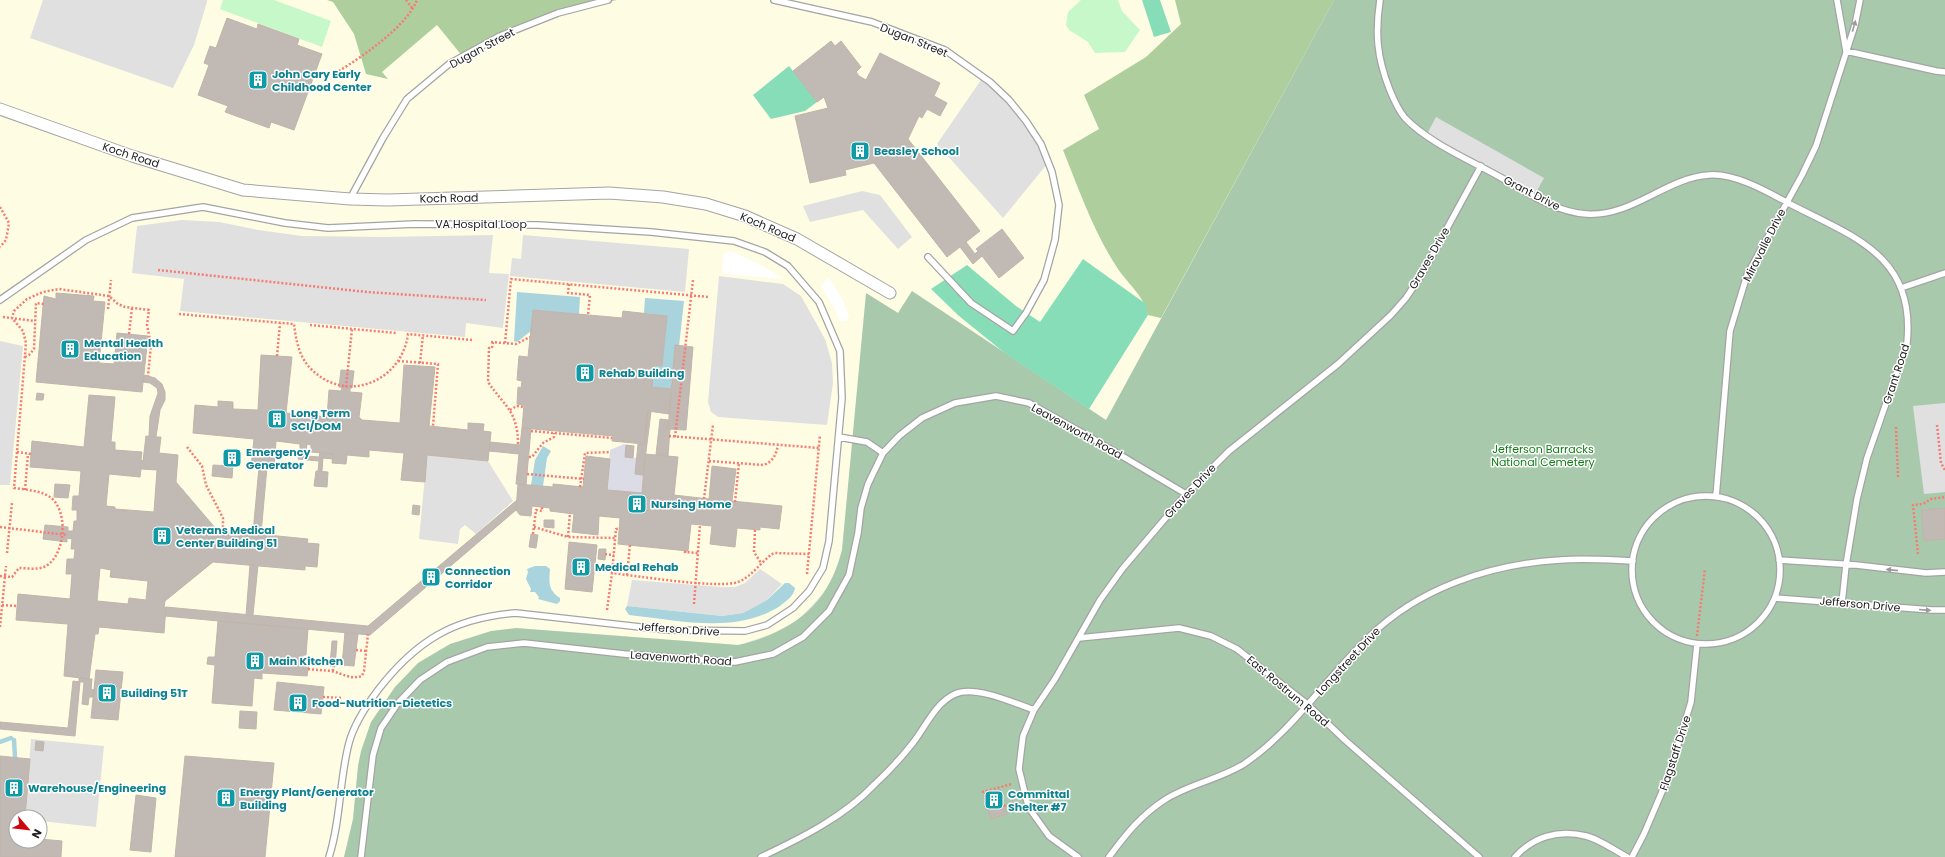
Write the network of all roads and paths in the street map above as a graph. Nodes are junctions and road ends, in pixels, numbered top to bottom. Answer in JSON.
{"nodes":[{"id":1,"x":406,"y":0,"type":"edge"},
{"id":2,"x":417,"y":0,"type":"edge"},
{"id":3,"x":608,"y":0,"type":"edge"},
{"id":4,"x":774,"y":0,"type":"edge"},
{"id":5,"x":1380,"y":0,"type":"edge"},
{"id":6,"x":1837,"y":0,"type":"edge"},
{"id":7,"x":1860,"y":0,"type":"edge"},
{"id":8,"x":413,"y":10,"type":"junction"},
{"id":9,"x":1846,"y":51,"type":"junction"},
{"id":10,"x":339,"y":72,"type":"dead end"},
{"id":11,"x":1945,"y":72,"type":"edge"},
{"id":12,"x":0,"y":109,"type":"edge"},
{"id":13,"x":1481,"y":166,"type":"junction"},
{"id":14,"x":350,"y":199,"type":"junction"},
{"id":15,"x":1786,"y":202,"type":"junction"},
{"id":16,"x":0,"y":207,"type":"edge"},
{"id":17,"x":0,"y":247,"type":"edge"},
{"id":18,"x":928,"y":257,"type":"dead end"},
{"id":19,"x":158,"y":270,"type":"dead end"},
{"id":20,"x":1945,"y":273,"type":"edge"},
{"id":21,"x":110,"y":280,"type":"dead end"},
{"id":22,"x":693,"y":280,"type":"dead end"},
{"id":23,"x":569,"y":284,"type":"junction"},
{"id":24,"x":1901,"y":288,"type":"junction"},
{"id":25,"x":890,"y":293,"type":"dead end"},
{"id":26,"x":691,"y":295,"type":"junction"},
{"id":27,"x":109,"y":296,"type":"junction"},
{"id":28,"x":709,"y":297,"type":"dead end"},
{"id":29,"x":0,"y":300,"type":"edge"},
{"id":30,"x":486,"y":300,"type":"dead end"},
{"id":31,"x":44,"y":304,"type":"dead end"},
{"id":32,"x":132,"y":308,"type":"junction"},
{"id":33,"x":108,"y":310,"type":"dead end"},
{"id":34,"x":180,"y":314,"type":"dead end"},
{"id":35,"x":588,"y":315,"type":"dead end"},
{"id":36,"x":3,"y":317,"type":"dead end"},
{"id":37,"x":12,"y":318,"type":"junction"},
{"id":38,"x":34,"y":321,"type":"junction"},
{"id":39,"x":280,"y":323,"type":"junction"},
{"id":40,"x":310,"y":325,"type":"dead end"},
{"id":41,"x":352,"y":329,"type":"junction"},
{"id":42,"x":396,"y":333,"type":"dead end"},
{"id":43,"x":129,"y":334,"type":"dead end"},
{"id":44,"x":423,"y":335,"type":"junction"},
{"id":45,"x":530,"y":337,"type":"dead end"},
{"id":46,"x":472,"y":340,"type":"dead end"},
{"id":47,"x":505,"y":343,"type":"junction"},
{"id":48,"x":840,"y":352,"type":"joint"},
{"id":49,"x":25,"y":356,"type":"junction"},
{"id":50,"x":276,"y":356,"type":"dead end"},
{"id":51,"x":398,"y":361,"type":"junction"},
{"id":52,"x":420,"y":363,"type":"junction"},
{"id":53,"x":148,"y":376,"type":"dead end"},
{"id":54,"x":346,"y":386,"type":"junction"},
{"id":55,"x":524,"y":407,"type":"dead end"},
{"id":56,"x":510,"y":410,"type":"junction"},
{"id":57,"x":1937,"y":424,"type":"dead end"},
{"id":58,"x":713,"y":425,"type":"dead end"},
{"id":59,"x":434,"y":426,"type":"dead end"},
{"id":60,"x":1896,"y":427,"type":"dead end"},
{"id":61,"x":531,"y":431,"type":"dead end"},
{"id":62,"x":554,"y":433,"type":"junction"},
{"id":63,"x":820,"y":435,"type":"dead end"},
{"id":64,"x":670,"y":436,"type":"dead end"},
{"id":65,"x":675,"y":437,"type":"junction"},
{"id":66,"x":838,"y":437,"type":"junction"},
{"id":67,"x":612,"y":438,"type":"dead end"},
{"id":68,"x":711,"y":440,"type":"junction"},
{"id":69,"x":518,"y":445,"type":"dead end"},
{"id":70,"x":778,"y":445,"type":"junction"},
{"id":71,"x":187,"y":447,"type":"dead end"},
{"id":72,"x":819,"y":448,"type":"junction"},
{"id":73,"x":17,"y":452,"type":"junction"},
{"id":74,"x":610,"y":452,"type":"dead end"},
{"id":75,"x":883,"y":454,"type":"junction"},
{"id":76,"x":528,"y":457,"type":"dead end"},
{"id":77,"x":709,"y":461,"type":"junction"},
{"id":78,"x":739,"y":463,"type":"junction"},
{"id":79,"x":1945,"y":470,"type":"edge"},
{"id":80,"x":527,"y":474,"type":"dead end"},
{"id":81,"x":1898,"y":477,"type":"dead end"},
{"id":82,"x":584,"y":479,"type":"dead end"},
{"id":83,"x":580,"y":487,"type":"dead end"},
{"id":84,"x":25,"y":490,"type":"junction"},
{"id":85,"x":1186,"y":494,"type":"junction"},
{"id":86,"x":1716,"y":497,"type":"junction"},
{"id":87,"x":1945,"y":497,"type":"edge"},
{"id":88,"x":704,"y":498,"type":"dead end"},
{"id":89,"x":735,"y":502,"type":"dead end"},
{"id":90,"x":12,"y":503,"type":"dead end"},
{"id":91,"x":542,"y":507,"type":"dead end"},
{"id":92,"x":570,"y":513,"type":"dead end"},
{"id":93,"x":700,"y":525,"type":"dead end"},
{"id":94,"x":0,"y":527,"type":"edge"},
{"id":95,"x":534,"y":527,"type":"junction"},
{"id":96,"x":10,"y":528,"type":"junction"},
{"id":97,"x":619,"y":529,"type":"dead end"},
{"id":98,"x":224,"y":530,"type":"dead end"},
{"id":99,"x":755,"y":530,"type":"dead end"},
{"id":100,"x":62,"y":534,"type":"junction"},
{"id":101,"x":533,"y":534,"type":"dead end"},
{"id":102,"x":67,"y":535,"type":"dead end"},
{"id":103,"x":568,"y":536,"type":"junction"},
{"id":104,"x":616,"y":538,"type":"junction"},
{"id":105,"x":630,"y":545,"type":"dead end"},
{"id":106,"x":686,"y":550,"type":"dead end"},
{"id":107,"x":7,"y":553,"type":"dead end"},
{"id":108,"x":698,"y":553,"type":"junction"},
{"id":109,"x":605,"y":554,"type":"dead end"},
{"id":110,"x":809,"y":554,"type":"junction"},
{"id":111,"x":1918,"y":554,"type":"dead end"},
{"id":112,"x":614,"y":555,"type":"junction"},
{"id":113,"x":1633,"y":560,"type":"junction"},
{"id":114,"x":1780,"y":560,"type":"junction"},
{"id":115,"x":761,"y":563,"type":"junction"},
{"id":116,"x":1846,"y":565,"type":"junction"},
{"id":117,"x":6,"y":566,"type":"dead end"},
{"id":118,"x":1705,"y":569,"type":"dead end"},
{"id":119,"x":1945,"y":572,"type":"edge"},
{"id":120,"x":612,"y":573,"type":"junction"},
{"id":121,"x":627,"y":575,"type":"junction"},
{"id":122,"x":0,"y":576,"type":"edge"},
{"id":123,"x":5,"y":576,"type":"junction"},
{"id":124,"x":807,"y":578,"type":"dead end"},
{"id":125,"x":696,"y":582,"type":"junction"},
{"id":126,"x":1775,"y":598,"type":"junction"},
{"id":127,"x":1842,"y":603,"type":"junction"},
{"id":128,"x":694,"y":604,"type":"dead end"},
{"id":129,"x":2,"y":605,"type":"junction"},
{"id":130,"x":17,"y":606,"type":"dead end"},
{"id":131,"x":607,"y":610,"type":"dead end"},
{"id":132,"x":1945,"y":610,"type":"edge"},
{"id":133,"x":0,"y":627,"type":"edge"},
{"id":134,"x":368,"y":634,"type":"dead end"},
{"id":135,"x":1079,"y":638,"type":"junction"},
{"id":136,"x":1697,"y":644,"type":"junction"},
{"id":137,"x":356,"y":650,"type":"dead end"},
{"id":138,"x":366,"y":651,"type":"junction"},
{"id":139,"x":333,"y":666,"type":"dead end"},
{"id":140,"x":308,"y":669,"type":"dead end"},
{"id":141,"x":333,"y":671,"type":"junction"},
{"id":142,"x":323,"y":697,"type":"dead end"},
{"id":143,"x":342,"y":698,"type":"dead end"},
{"id":144,"x":1307,"y":704,"type":"junction"},
{"id":145,"x":1034,"y":710,"type":"junction"},
{"id":146,"x":1012,"y":784,"type":"dead end"},
{"id":147,"x":982,"y":792,"type":"dead end"},
{"id":148,"x":1017,"y":802,"type":"dead end"},
{"id":149,"x":1004,"y":806,"type":"dead end"},
{"id":150,"x":329,"y":857,"type":"edge"},
{"id":151,"x":361,"y":857,"type":"edge"},
{"id":152,"x":761,"y":857,"type":"edge"},
{"id":153,"x":1078,"y":857,"type":"edge"},
{"id":154,"x":1109,"y":857,"type":"edge"},
{"id":155,"x":1478,"y":857,"type":"edge"},
{"id":156,"x":1515,"y":857,"type":"edge"},
{"id":157,"x":1627,"y":857,"type":"edge"},
{"id":158,"x":1632,"y":857,"type":"edge"}],
"edges":[{"from":1,"to":8,"type":"path"},
{"from":2,"to":8,"type":"path"},
{"from":3,"to":14,"type":"lane","name":"Dugan Street"},
{"from":4,"to":18,"type":"lane","name":"Dugan Street"},
{"from":5,"to":13,"type":"lane","name":"Grant Drive"},
{"from":6,"to":9,"type":"lane","name":"Miravalle Drive"},
{"from":9,"to":7,"type":"lane","name":"Miravalle Drive","one_way":true},
{"from":8,"to":10,"type":"path"},
{"from":9,"to":11,"type":"lane"},
{"from":9,"to":15,"type":"lane","name":"Miravalle Drive"},
{"from":12,"to":14,"type":"street","name":"Koch Road"},
{"from":13,"to":15,"type":"lane","name":"Grant Drive"},
{"from":13,"to":85,"type":"lane","name":"Graves Drive"},
{"from":14,"to":25,"type":"street","name":"Koch Road"},
{"from":15,"to":24,"type":"lane","name":"Grant Road"},
{"from":15,"to":86,"type":"lane","name":"Miravalle Drive"},
{"from":16,"to":17,"type":"path"},
{"from":19,"to":30,"type":"path"},
{"from":20,"to":24,"type":"lane"},
{"from":21,"to":27,"type":"path"},
{"from":22,"to":26,"type":"path"},
{"from":23,"to":26,"type":"path"},
{"from":23,"to":35,"type":"path"},
{"from":23,"to":47,"type":"path"},
{"from":24,"to":116,"type":"lane","name":"Grant Road"},
{"from":26,"to":28,"type":"path"},
{"from":26,"to":65,"type":"path"},
{"from":27,"to":32,"type":"path"},
{"from":27,"to":33,"type":"path"},
{"from":27,"to":37,"type":"path"},
{"from":29,"to":48,"type":"lane","name":"VA Hospital Loop"},
{"from":31,"to":38,"type":"path"},
{"from":32,"to":43,"type":"path"},
{"from":32,"to":53,"type":"path"},
{"from":34,"to":39,"type":"path"},
{"from":36,"to":37,"type":"path"},
{"from":37,"to":38,"type":"path"},
{"from":37,"to":49,"type":"path"},
{"from":38,"to":49,"type":"path"},
{"from":39,"to":50,"type":"path"},
{"from":39,"to":54,"type":"path"},
{"from":40,"to":41,"type":"path"},
{"from":41,"to":42,"type":"path"},
{"from":41,"to":54,"type":"path"},
{"from":44,"to":46,"type":"path"},
{"from":44,"to":51,"type":"path"},
{"from":44,"to":52,"type":"path"},
{"from":45,"to":47,"type":"path"},
{"from":47,"to":56,"type":"path"},
{"from":48,"to":66,"type":"lane","name":"Jefferson Drive"},
{"from":49,"to":73,"type":"path"},
{"from":51,"to":52,"type":"path"},
{"from":51,"to":54,"type":"path"},
{"from":52,"to":59,"type":"path"},
{"from":55,"to":56,"type":"path"},
{"from":56,"to":69,"type":"path"},
{"from":57,"to":79,"type":"path"},
{"from":58,"to":68,"type":"path"},
{"from":60,"to":81,"type":"path"},
{"from":61,"to":62,"type":"path"},
{"from":62,"to":67,"type":"path"},
{"from":62,"to":76,"type":"path"},
{"from":63,"to":72,"type":"path"},
{"from":64,"to":65,"type":"path"},
{"from":65,"to":68,"type":"path"},
{"from":66,"to":75,"type":"lane"},
{"from":66,"to":150,"type":"lane","name":"Jefferson Drive"},
{"from":68,"to":70,"type":"path"},
{"from":68,"to":77,"type":"path"},
{"from":70,"to":72,"type":"path"},
{"from":70,"to":78,"type":"path"},
{"from":71,"to":98,"type":"path"},
{"from":72,"to":110,"type":"path"},
{"from":73,"to":84,"type":"path"},
{"from":73,"to":84,"type":"path"},
{"from":74,"to":83,"type":"path"},
{"from":75,"to":85,"type":"lane","name":"Leavenworth Road"},
{"from":75,"to":151,"type":"lane","name":"Leavenworth Road"},
{"from":77,"to":78,"type":"path"},
{"from":77,"to":88,"type":"path"},
{"from":78,"to":89,"type":"path"},
{"from":80,"to":82,"type":"path","bridge":true},
{"from":84,"to":100,"type":"path"},
{"from":85,"to":135,"type":"lane","name":"Graves Drive"},
{"from":86,"to":113,"type":"lane"},
{"from":86,"to":114,"type":"lane"},
{"from":87,"to":111,"type":"path"},
{"from":90,"to":96,"type":"path"},
{"from":91,"to":95,"type":"path"},
{"from":92,"to":103,"type":"path"},
{"from":93,"to":108,"type":"path"},
{"from":94,"to":96,"type":"path"},
{"from":95,"to":101,"type":"path"},
{"from":95,"to":103,"type":"path"},
{"from":96,"to":100,"type":"path"},
{"from":96,"to":107,"type":"path"},
{"from":97,"to":104,"type":"path"},
{"from":99,"to":115,"type":"path"},
{"from":100,"to":102,"type":"path"},
{"from":100,"to":123,"type":"path"},
{"from":103,"to":104,"type":"path"},
{"from":104,"to":112,"type":"path"},
{"from":105,"to":121,"type":"path"},
{"from":106,"to":108,"type":"path"},
{"from":108,"to":125,"type":"path"},
{"from":109,"to":112,"type":"path"},
{"from":110,"to":115,"type":"path"},
{"from":110,"to":124,"type":"path"},
{"from":112,"to":120,"type":"path"},
{"from":113,"to":136,"type":"lane"},
{"from":113,"to":144,"type":"lane","name":"Longstreet Drive"},
{"from":114,"to":116,"type":"lane"},
{"from":114,"to":126,"type":"lane"},
{"from":115,"to":125,"type":"path"},
{"from":119,"to":116,"type":"lane","one_way":true},
{"from":116,"to":127,"type":"lane","name":"Grant Road"},
{"from":117,"to":123,"type":"path"},
{"from":118,"to":136,"type":"path"},
{"from":120,"to":121,"type":"path"},
{"from":120,"to":131,"type":"path"},
{"from":121,"to":125,"type":"path"},
{"from":122,"to":123,"type":"path"},
{"from":123,"to":129,"type":"path"},
{"from":125,"to":128,"type":"path"},
{"from":126,"to":127,"type":"lane","name":"Jefferson Drive"},
{"from":126,"to":136,"type":"lane"},
{"from":127,"to":132,"type":"lane","name":"Jefferson Drive","one_way":true},
{"from":129,"to":130,"type":"path"},
{"from":129,"to":133,"type":"path"},
{"from":134,"to":138,"type":"path"},
{"from":135,"to":144,"type":"lane","name":"East Rostrum Road"},
{"from":135,"to":145,"type":"lane","name":"Graves Drive"},
{"from":136,"to":158,"type":"lane","name":"Flagstaff Drive"},
{"from":137,"to":138,"type":"path"},
{"from":138,"to":141,"type":"path"},
{"from":139,"to":141,"type":"path"},
{"from":140,"to":141,"type":"path"},
{"from":142,"to":143,"type":"path"},
{"from":144,"to":154,"type":"lane","name":"Longstreet Drive"},
{"from":144,"to":155,"type":"lane","name":"East Rostrum Road"},
{"from":145,"to":152,"type":"lane"},
{"from":145,"to":153,"type":"lane","name":"Graves Drive"},
{"from":146,"to":147,"type":"path"},
{"from":148,"to":149,"type":"path"},
{"from":156,"to":157,"type":"lane"}]}
